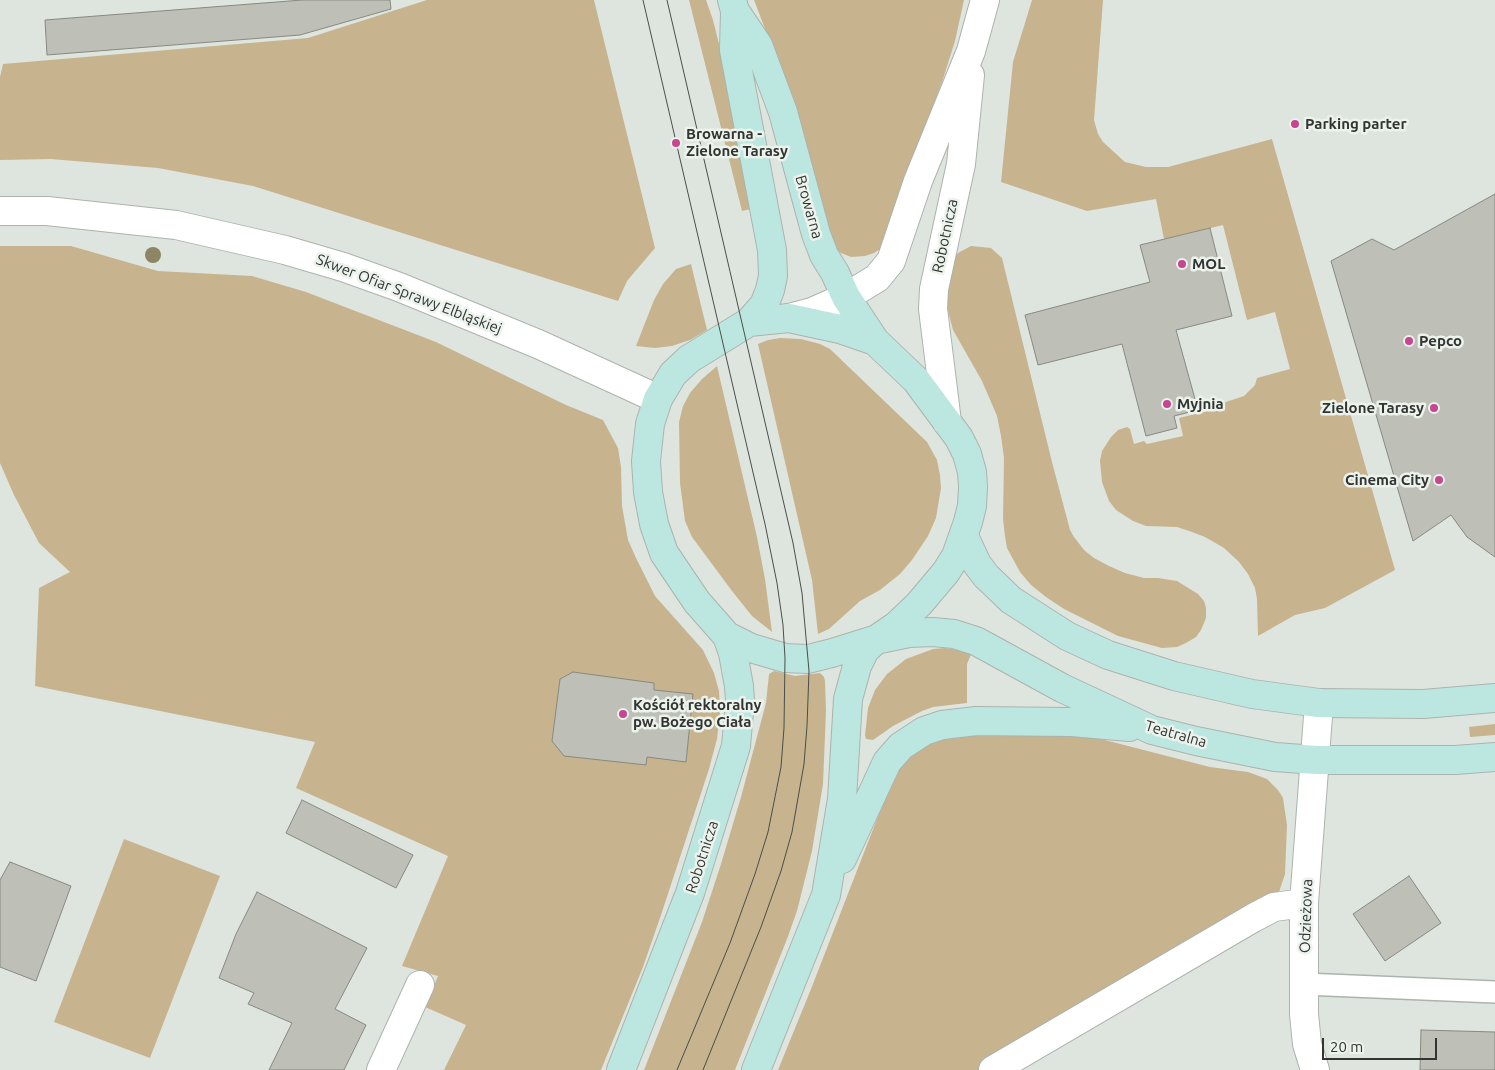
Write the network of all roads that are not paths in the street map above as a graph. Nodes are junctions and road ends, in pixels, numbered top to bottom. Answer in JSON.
{"nodes":[{"id":1,"x":985,"y":0,"type":"edge"},
{"id":2,"x":733,"y":5,"type":"edge"},
{"id":3,"x":972,"y":51,"type":"junction"},
{"id":4,"x":0,"y":211,"type":"edge"},
{"id":5,"x":846,"y":297,"type":"junction"},
{"id":6,"x":789,"y":318,"type":"junction"},
{"id":7,"x":749,"y":322,"type":"junction"},
{"id":8,"x":875,"y":341,"type":"junction"},
{"id":9,"x":658,"y":399,"type":"junction"},
{"id":10,"x":947,"y":422,"type":"junction"},
{"id":11,"x":964,"y":536,"type":"junction"},
{"id":12,"x":728,"y":636,"type":"junction"},
{"id":13,"x":876,"y":639,"type":"junction"},
{"id":14,"x":1495,"y":698,"type":"edge"},
{"id":15,"x":1319,"y":703,"type":"junction"},
{"id":16,"x":1152,"y":730,"type":"junction"},
{"id":17,"x":1495,"y":757,"type":"edge"},
{"id":18,"x":1316,"y":760,"type":"junction"},
{"id":19,"x":826,"y":895,"type":"junction"},
{"id":20,"x":1304,"y":903,"type":"junction"},
{"id":21,"x":1304,"y":984,"type":"junction"},
{"id":22,"x":420,"y":985,"type":"dead end"},
{"id":23,"x":1495,"y":992,"type":"edge"},
{"id":24,"x":381,"y":1070,"type":"edge"},
{"id":25,"x":621,"y":1070,"type":"edge"},
{"id":26,"x":756,"y":1070,"type":"edge"},
{"id":27,"x":993,"y":1070,"type":"edge"},
{"id":28,"x":1315,"y":1070,"type":"edge"}],
"edges":[{"from":1,"to":3,"type":"street","name":"Robotnicza"},
{"from":2,"to":5,"type":"main road","name":"Browarna"},
{"from":2,"to":7,"type":"main road","name":"Browarna"},
{"from":3,"to":5,"type":"street","name":"Robotnicza"},
{"from":3,"to":10,"type":"street","name":"Robotnicza"},
{"from":4,"to":9,"type":"street","name":"Skwer Ofiar Sprawy Elbląskiej"},
{"from":5,"to":6,"type":"street","name":"Robotnicza"},
{"from":5,"to":8,"type":"main road","name":"Browarna"},
{"from":6,"to":7,"type":"main road"},
{"from":6,"to":8,"type":"main road"},
{"from":7,"to":9,"type":"main road"},
{"from":8,"to":10,"type":"main road"},
{"from":9,"to":12,"type":"main road"},
{"from":10,"to":11,"type":"main road"},
{"from":11,"to":13,"type":"main road"},
{"from":11,"to":15,"type":"main road"},
{"from":12,"to":13,"type":"main road"},
{"from":12,"to":25,"type":"main road","name":"Robotnicza"},
{"from":13,"to":16,"type":"main road","name":"Teatralna"},
{"from":13,"to":19,"type":"main road"},
{"from":14,"to":15,"type":"main road"},
{"from":15,"to":18,"type":"street","name":"Odzieżowa"},
{"from":16,"to":18,"type":"main road","name":"Teatralna"},
{"from":16,"to":19,"type":"main road"},
{"from":17,"to":18,"type":"main road","name":"Teatralna"},
{"from":18,"to":20,"type":"street","name":"Odzieżowa"},
{"from":19,"to":26,"type":"main road"},
{"from":20,"to":21,"type":"street","name":"Odzieżowa"},
{"from":20,"to":27,"type":"street"},
{"from":21,"to":23,"type":"lane"},
{"from":21,"to":28,"type":"street","name":"Odzieżowa"},
{"from":22,"to":24,"type":"street"}]}
